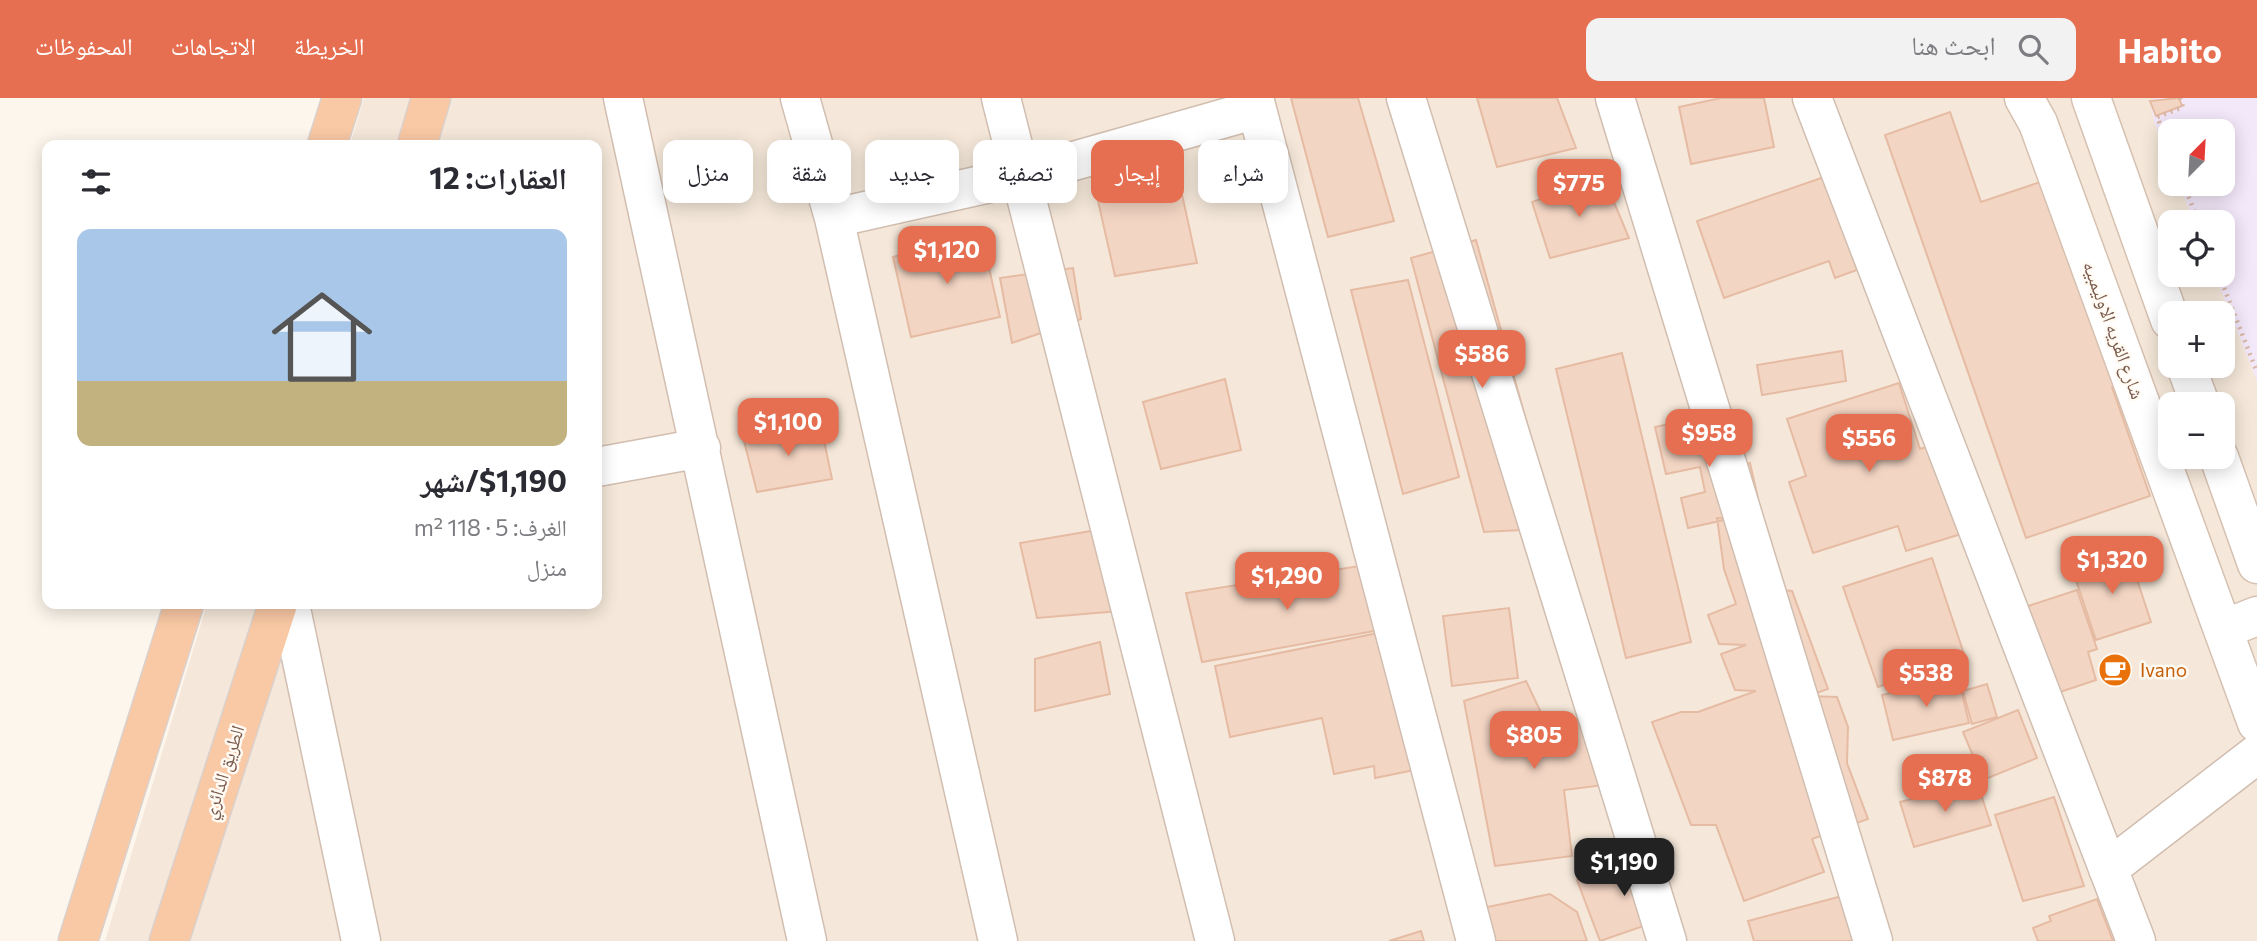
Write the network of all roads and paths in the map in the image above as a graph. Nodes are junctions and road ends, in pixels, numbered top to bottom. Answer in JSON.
{"nodes":[{"id":1,"x":342,"y":98,"type":"edge"},
{"id":2,"x":432,"y":98,"type":"edge"},
{"id":3,"x":623,"y":98,"type":"edge"},
{"id":4,"x":800,"y":98,"type":"edge"},
{"id":5,"x":1002,"y":98,"type":"edge"},
{"id":6,"x":1406,"y":98,"type":"edge"},
{"id":7,"x":1615,"y":98,"type":"edge"},
{"id":8,"x":1812,"y":98,"type":"edge"},
{"id":9,"x":2024,"y":98,"type":"edge"},
{"id":10,"x":2091,"y":98,"type":"edge"},
{"id":11,"x":2180,"y":98,"type":"edge"},
{"id":12,"x":1255,"y":103,"type":"edge"},
{"id":13,"x":2158,"y":119,"type":"edge"},
{"id":14,"x":329,"y":140,"type":"edge"},
{"id":15,"x":419,"y":140,"type":"edge"},
{"id":16,"x":1012,"y":140,"type":"edge"},
{"id":17,"x":1077,"y":159,"type":"edge"},
{"id":18,"x":973,"y":187,"type":"edge"},
{"id":19,"x":1028,"y":203,"type":"edge"},
{"id":20,"x":834,"y":218,"type":"junction"},
{"id":21,"x":2224,"y":287,"type":"edge"},
{"id":22,"x":2163,"y":301,"type":"edge"},
{"id":23,"x":2257,"y":372,"type":"edge"},
{"id":24,"x":701,"y":448,"type":"junction"},
{"id":25,"x":602,"y":466,"type":"edge"},
{"id":26,"x":2223,"y":469,"type":"edge"},
{"id":27,"x":2257,"y":564,"type":"edge"},
{"id":28,"x":182,"y":609,"type":"edge"},
{"id":29,"x":276,"y":609,"type":"edge"},
{"id":30,"x":290,"y":609,"type":"edge"},
{"id":31,"x":2240,"y":623,"type":"edge"},
{"id":32,"x":2257,"y":723,"type":"edge"},
{"id":33,"x":2257,"y":754,"type":"edge"},
{"id":34,"x":2108,"y":869,"type":"junction"},
{"id":35,"x":78,"y":941,"type":"edge"},
{"id":36,"x":169,"y":941,"type":"edge"},
{"id":37,"x":361,"y":941,"type":"edge"},
{"id":38,"x":807,"y":941,"type":"edge"},
{"id":39,"x":998,"y":941,"type":"edge"},
{"id":40,"x":1215,"y":941,"type":"edge"},
{"id":41,"x":1476,"y":941,"type":"edge"},
{"id":42,"x":1667,"y":941,"type":"edge"},
{"id":43,"x":1873,"y":941,"type":"edge"},
{"id":44,"x":2136,"y":941,"type":"edge"}],
"edges":[{"from":1,"to":14,"type":"highway"},
{"from":2,"to":15,"type":"highway"},
{"from":3,"to":24,"type":"street"},
{"from":4,"to":20,"type":"street"},
{"from":5,"to":16,"type":"street"},
{"from":6,"to":42,"type":"street"},
{"from":7,"to":43,"type":"street"},
{"from":8,"to":34,"type":"street"},
{"from":9,"to":31,"type":"street","name":"شارع القريه الاوليمبيه"},
{"from":10,"to":22,"type":"street"},
{"from":11,"to":13,"type":"path"},
{"from":12,"to":17,"type":"street"},
{"from":12,"to":41,"type":"street"},
{"from":18,"to":20,"type":"street"},
{"from":19,"to":40,"type":"street"},
{"from":20,"to":39,"type":"street"},
{"from":21,"to":23,"type":"path"},
{"from":24,"to":25,"type":"street"},
{"from":24,"to":38,"type":"street"},
{"from":26,"to":27,"type":"street"},
{"from":28,"to":35,"type":"highway"},
{"from":29,"to":36,"type":"highway","name":"الطريق الدائري"},
{"from":30,"to":37,"type":"street"},
{"from":31,"to":32,"type":"street","name":"شارع القريه الاوليمبيه"},
{"from":33,"to":34,"type":"street"},
{"from":34,"to":44,"type":"street"}]}
